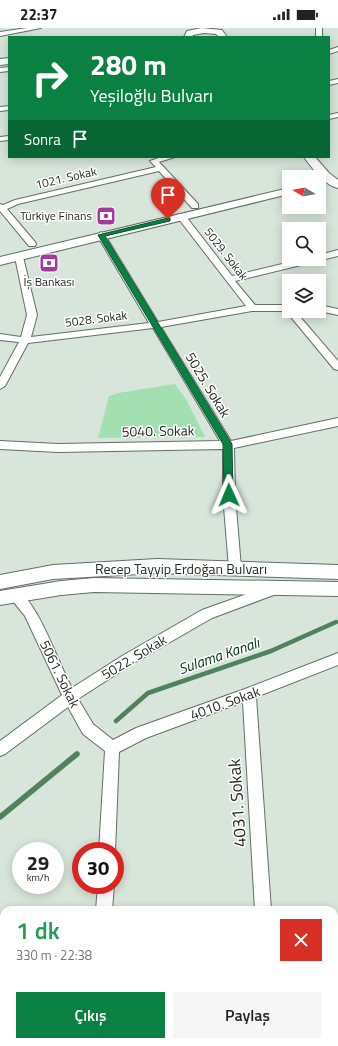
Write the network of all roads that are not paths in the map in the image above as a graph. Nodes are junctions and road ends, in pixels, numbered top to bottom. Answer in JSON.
{"nodes":[{"id":1,"x":38,"y":28,"type":"edge"},
{"id":2,"x":228,"y":28,"type":"edge"},
{"id":3,"x":195,"y":32,"type":"edge"},
{"id":4,"x":0,"y":34,"type":"edge"},
{"id":5,"x":181,"y":36,"type":"edge"},
{"id":6,"x":222,"y":36,"type":"edge"},
{"id":7,"x":311,"y":158,"type":"edge"},
{"id":8,"x":153,"y":159,"type":"edge"},
{"id":9,"x":162,"y":168,"type":"junction"},
{"id":10,"x":331,"y":178,"type":"edge"},
{"id":11,"x":282,"y":186,"type":"edge"},
{"id":12,"x":282,"y":193,"type":"edge"},
{"id":13,"x":195,"y":206,"type":"junction"},
{"id":14,"x":0,"y":208,"type":"edge"},
{"id":15,"x":181,"y":216,"type":"junction"},
{"id":16,"x":101,"y":235,"type":"junction"},
{"id":17,"x":32,"y":244,"type":"junction"},
{"id":18,"x":0,"y":251,"type":"edge"},
{"id":19,"x":338,"y":253,"type":"edge"},
{"id":20,"x":326,"y":256,"type":"edge"},
{"id":21,"x":19,"y":257,"type":"junction"},
{"id":22,"x":0,"y":261,"type":"edge"},
{"id":23,"x":285,"y":266,"type":"edge"},
{"id":24,"x":231,"y":279,"type":"junction"},
{"id":25,"x":252,"y":308,"type":"junction"},
{"id":26,"x":326,"y":309,"type":"edge"},
{"id":27,"x":282,"y":310,"type":"edge"},
{"id":28,"x":338,"y":312,"type":"edge"},
{"id":29,"x":296,"y":318,"type":"edge"},
{"id":30,"x":156,"y":325,"type":"junction"},
{"id":31,"x":0,"y":337,"type":"edge"},
{"id":32,"x":25,"y":340,"type":"junction"},
{"id":33,"x":338,"y":366,"type":"edge"},
{"id":34,"x":0,"y":386,"type":"edge"},
{"id":35,"x":338,"y":422,"type":"edge"},
{"id":36,"x":228,"y":444,"type":"junction"},
{"id":37,"x":0,"y":445,"type":"edge"},
{"id":38,"x":235,"y":568,"type":"junction"},
{"id":39,"x":338,"y":572,"type":"edge"},
{"id":40,"x":0,"y":582,"type":"edge"},
{"id":41,"x":280,"y":587,"type":"junction"},
{"id":42,"x":338,"y":589,"type":"edge"},
{"id":43,"x":7,"y":596,"type":"edge"},
{"id":44,"x":338,"y":659,"type":"edge"},
{"id":45,"x":249,"y":694,"type":"junction"},
{"id":46,"x":70,"y":697,"type":"junction"},
{"id":47,"x":112,"y":748,"type":"junction"},
{"id":48,"x":0,"y":749,"type":"edge"},
{"id":49,"x":107,"y":842,"type":"edge"},
{"id":50,"x":105,"y":894,"type":"edge"},
{"id":51,"x":104,"y":906,"type":"edge"},
{"id":52,"x":263,"y":906,"type":"edge"}],
"edges":[{"from":1,"to":4,"type":"street"},
{"from":2,"to":6,"type":"main road"},
{"from":3,"to":5,"type":"main road"},
{"from":3,"to":6,"type":"main road"},
{"from":7,"to":10,"type":"main road"},
{"from":8,"to":9,"type":"street"},
{"from":9,"to":13,"type":"street"},
{"from":9,"to":14,"type":"street","name":"1021. Sokak"},
{"from":11,"to":13,"type":"main road"},
{"from":12,"to":15,"type":"main road"},
{"from":13,"to":17,"type":"main road"},
{"from":14,"to":17,"type":"street"},
{"from":15,"to":16,"type":"main road"},
{"from":15,"to":24,"type":"street","name":"5029. Sokak"},
{"from":16,"to":21,"type":"main road"},
{"from":16,"to":30,"type":"street","name":"5025. Sokak"},
{"from":17,"to":18,"type":"main road"},
{"from":19,"to":20,"type":"street"},
{"from":21,"to":22,"type":"main road"},
{"from":21,"to":32,"type":"street"},
{"from":23,"to":24,"type":"street"},
{"from":24,"to":25,"type":"street","name":"5029. Sokak"},
{"from":25,"to":27,"type":"street","name":"5028. Sokak"},
{"from":25,"to":30,"type":"street","name":"5028. Sokak"},
{"from":26,"to":28,"type":"street"},
{"from":29,"to":33,"type":"street"},
{"from":30,"to":32,"type":"street","name":"5028. Sokak"},
{"from":30,"to":36,"type":"street","name":"5025. Sokak"},
{"from":31,"to":32,"type":"street","name":"5028. Sokak"},
{"from":32,"to":34,"type":"street"},
{"from":35,"to":36,"type":"street","name":"5040. Sokak"},
{"from":36,"to":37,"type":"street","name":"5040. Sokak"},
{"from":36,"to":38,"type":"street"},
{"from":38,"to":39,"type":"main road","name":"Recep Tayyip Erdoğan Bulvarı"},
{"from":38,"to":40,"type":"main road","name":"Recep Tayyip Erdoğan Bulvarı"},
{"from":41,"to":42,"type":"main road","name":"Recep Tayyip Erdoğan Bulvarı"},
{"from":41,"to":43,"type":"main road","name":"Recep Tayyip Erdoğan Bulvarı"},
{"from":41,"to":46,"type":"street","name":"5022. Sokak"},
{"from":43,"to":46,"type":"street","name":"5061. Sokak"},
{"from":44,"to":45,"type":"street","name":"4010. Sokak"},
{"from":45,"to":47,"type":"street","name":"4010. Sokak"},
{"from":45,"to":52,"type":"street","name":"4031. Sokak"},
{"from":46,"to":47,"type":"street","name":"5061. Sokak"},
{"from":46,"to":48,"type":"street","name":"5022. Sokak"},
{"from":47,"to":49,"type":"street"},
{"from":50,"to":51,"type":"street"}]}
